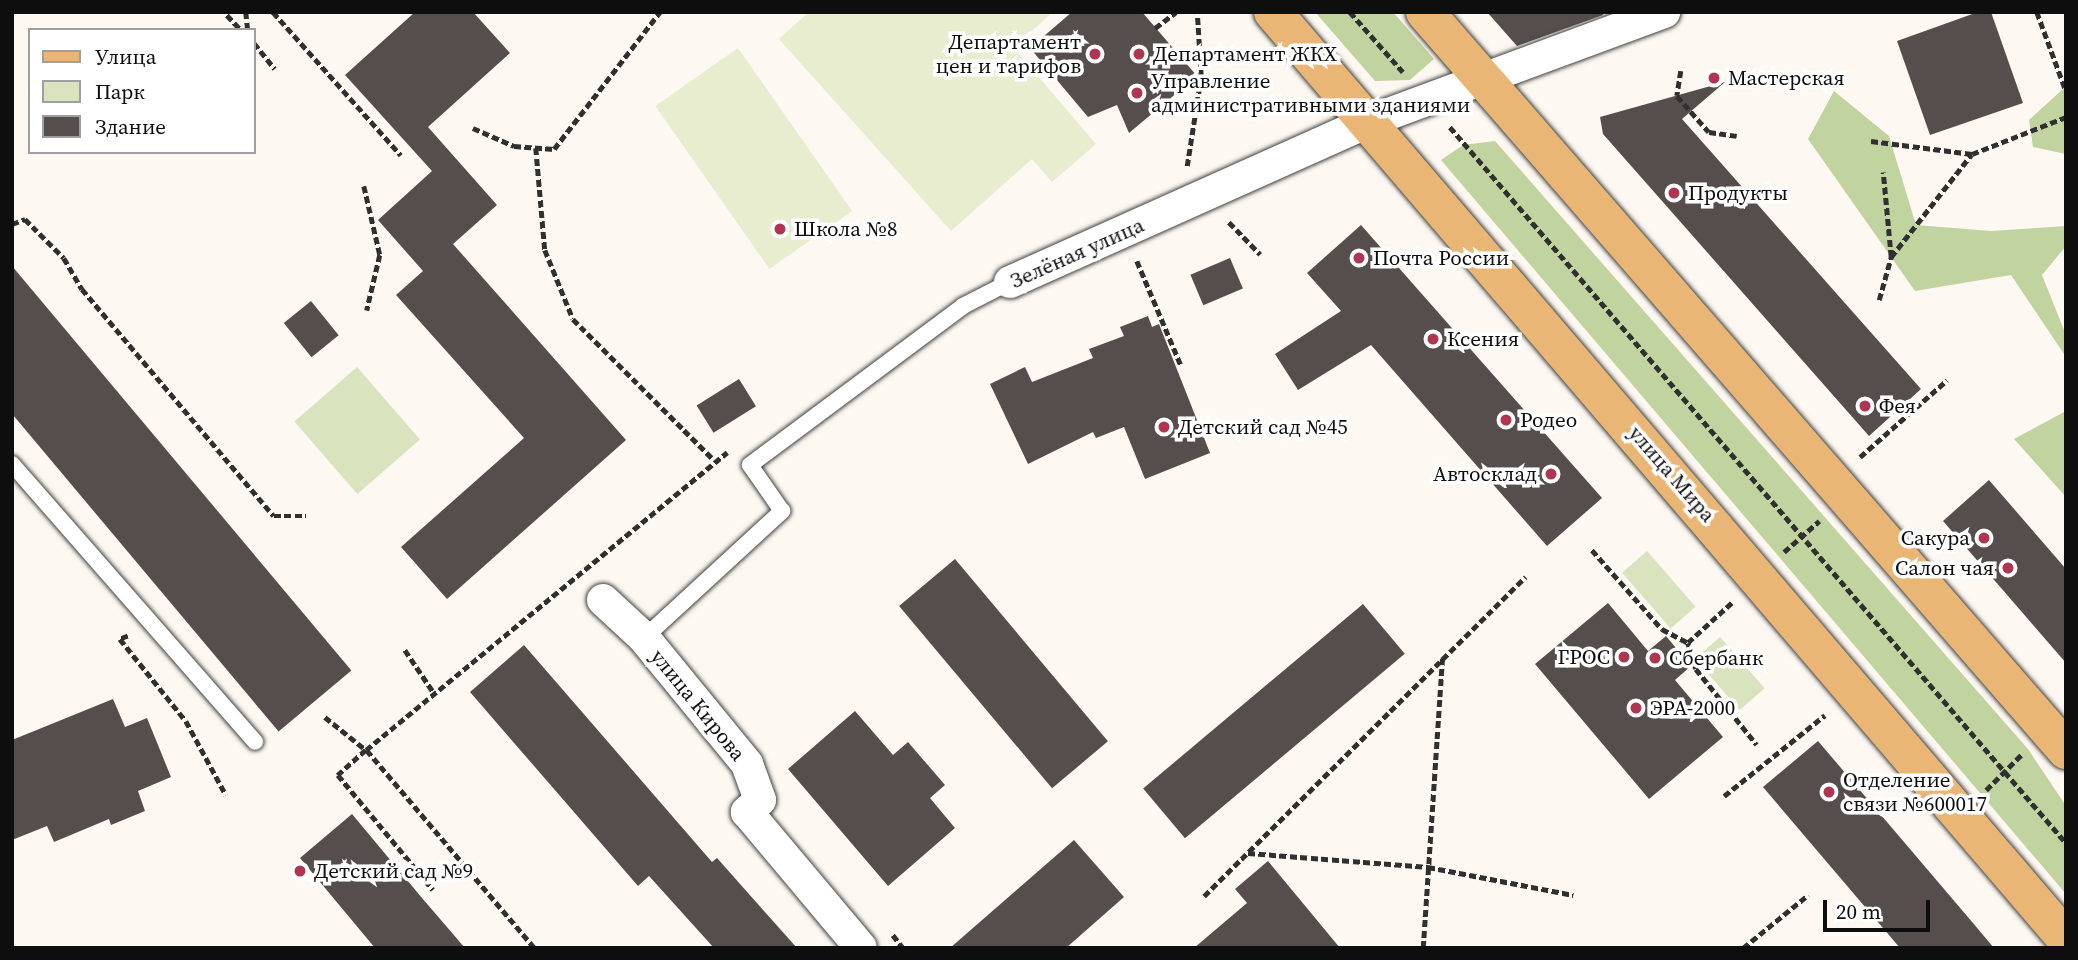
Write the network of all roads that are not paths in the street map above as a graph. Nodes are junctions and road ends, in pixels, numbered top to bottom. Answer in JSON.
{"nodes":[{"id":1,"x":1273,"y":12,"type":"edge"},
{"id":2,"x":1425,"y":12,"type":"edge"},
{"id":3,"x":1664,"y":12,"type":"edge"},
{"id":4,"x":1484,"y":80,"type":"junction"},
{"id":5,"x":1367,"y":122,"type":"junction"},
{"id":6,"x":1010,"y":282,"type":"joint"},
{"id":7,"x":12,"y":464,"type":"edge"},
{"id":8,"x":603,"y":600,"type":"dead end"},
{"id":9,"x":644,"y":638,"type":"junction"},
{"id":10,"x":2057,"y":740,"type":"edge"},
{"id":11,"x":255,"y":741,"type":"dead end"},
{"id":12,"x":2066,"y":939,"type":"edge"},
{"id":13,"x":861,"y":948,"type":"edge"}],
"edges":[{"from":1,"to":5,"type":"main road","name":"улица Мира"},
{"from":2,"to":4,"type":"main road"},
{"from":3,"to":4,"type":"street","name":"Зелёная улица"},
{"from":4,"to":5,"type":"street","name":"Зелёная улица"},
{"from":4,"to":10,"type":"main road"},
{"from":5,"to":6,"type":"street","name":"Зелёная улица"},
{"from":5,"to":12,"type":"main road","name":"улица Мира"},
{"from":6,"to":9,"type":"lane","name":"Зелёная улица"},
{"from":7,"to":11,"type":"lane"},
{"from":8,"to":9,"type":"street","name":"улица Кирова"},
{"from":9,"to":13,"type":"street","name":"улица Кирова"}]}
